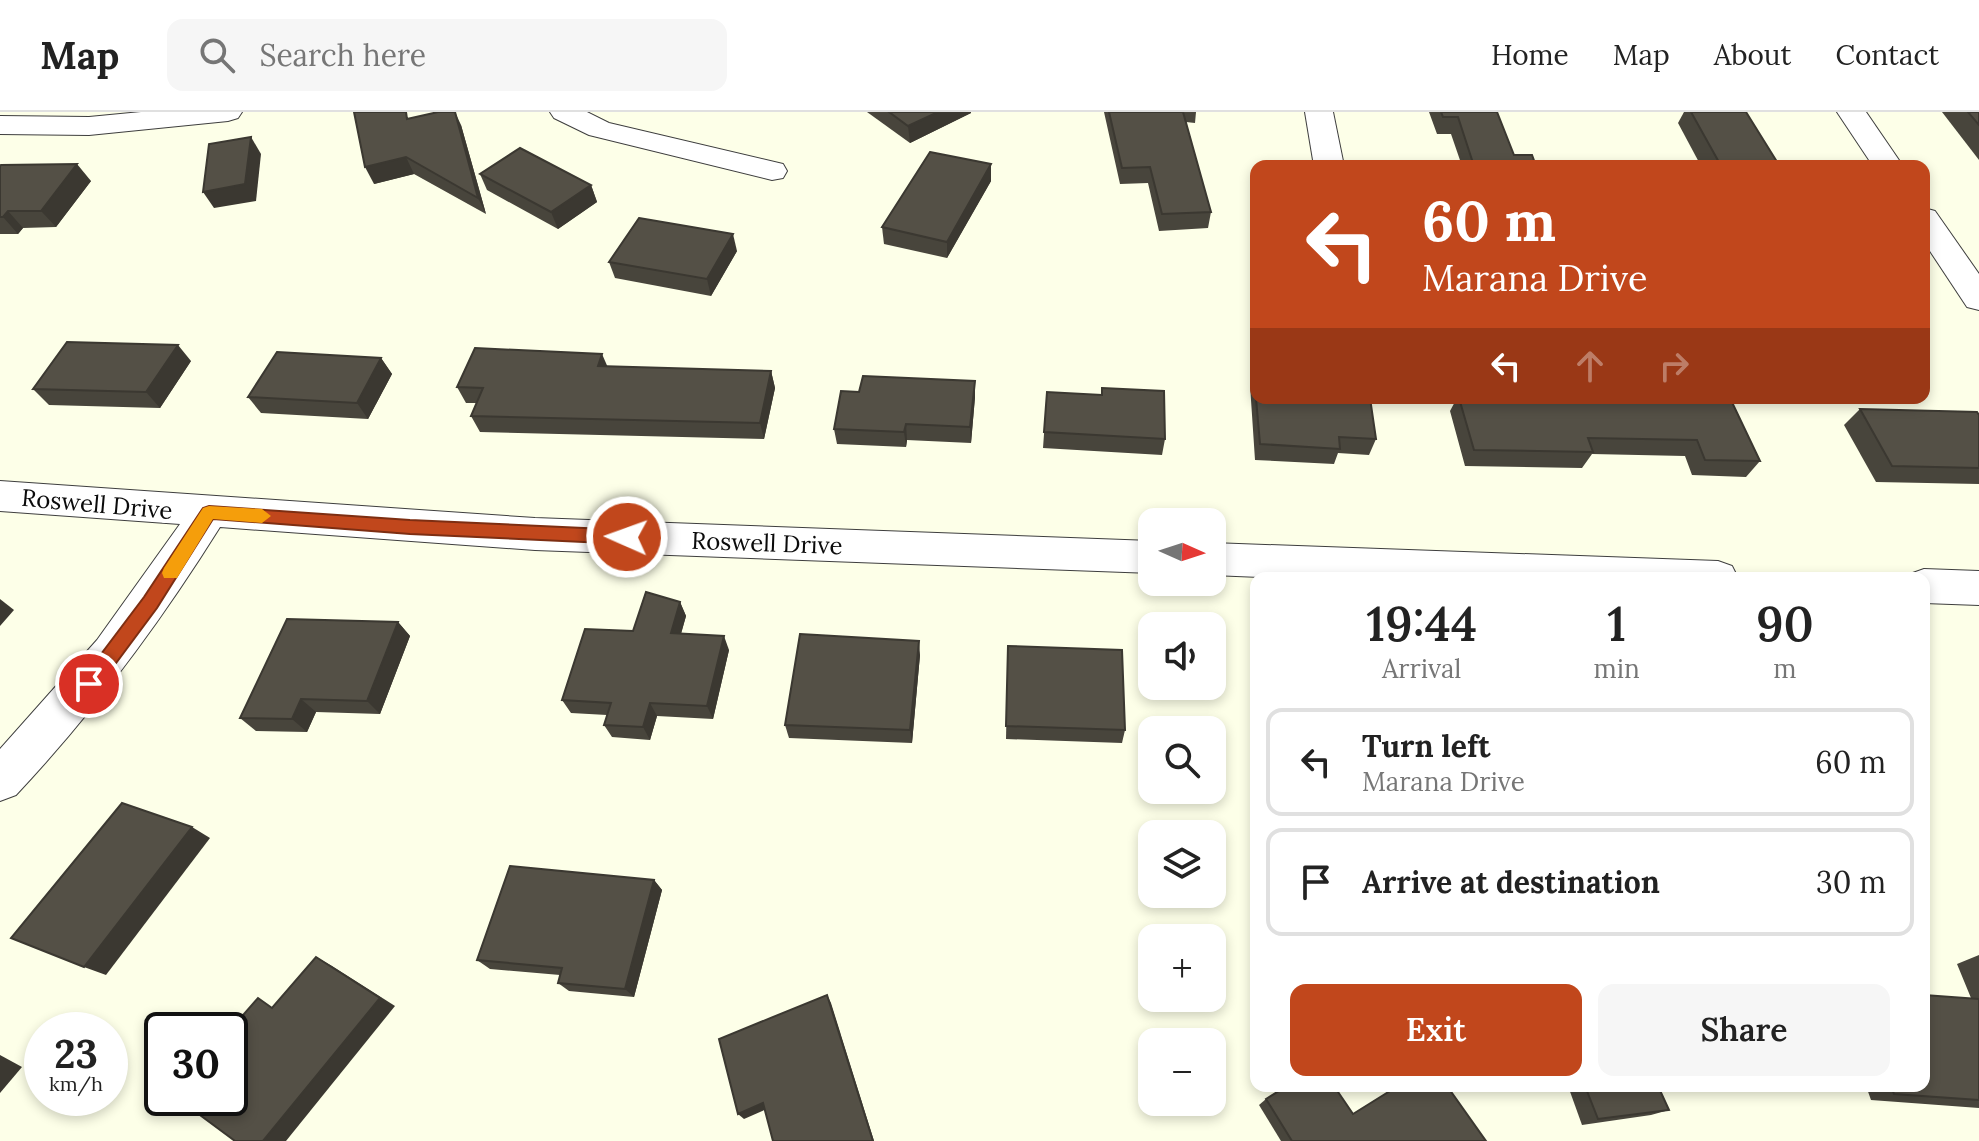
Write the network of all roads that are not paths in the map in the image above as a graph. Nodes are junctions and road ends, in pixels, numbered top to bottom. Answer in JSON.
{"nodes":[{"id":1,"x":228,"y":112,"type":"edge"},
{"id":2,"x":564,"y":112,"type":"edge"},
{"id":3,"x":1319,"y":112,"type":"edge"},
{"id":4,"x":1851,"y":112,"type":"edge"},
{"id":5,"x":0,"y":125,"type":"edge"},
{"id":6,"x":1328,"y":160,"type":"edge"},
{"id":7,"x":1884,"y":160,"type":"edge"},
{"id":8,"x":772,"y":171,"type":"dead end"},
{"id":9,"x":1930,"y":227,"type":"edge"},
{"id":10,"x":1979,"y":299,"type":"edge"},
{"id":11,"x":0,"y":496,"type":"edge"},
{"id":12,"x":209,"y":512,"type":"junction"},
{"id":13,"x":1138,"y":556,"type":"edge"},
{"id":14,"x":1226,"y":560,"type":"edge"},
{"id":15,"x":1558,"y":572,"type":"edge"},
{"id":16,"x":1930,"y":586,"type":"edge"},
{"id":17,"x":1979,"y":588,"type":"edge"},
{"id":18,"x":0,"y":780,"type":"edge"}],
"edges":[{"from":1,"to":5,"type":"street"},
{"from":2,"to":8,"type":"street"},
{"from":3,"to":6,"type":"street"},
{"from":4,"to":7,"type":"street"},
{"from":9,"to":10,"type":"street"},
{"from":11,"to":12,"type":"street","name":"Roswell Drive"},
{"from":12,"to":13,"type":"street","name":"Roswell Drive"},
{"from":12,"to":18,"type":"street"},
{"from":14,"to":15,"type":"street"},
{"from":16,"to":17,"type":"street"}]}
